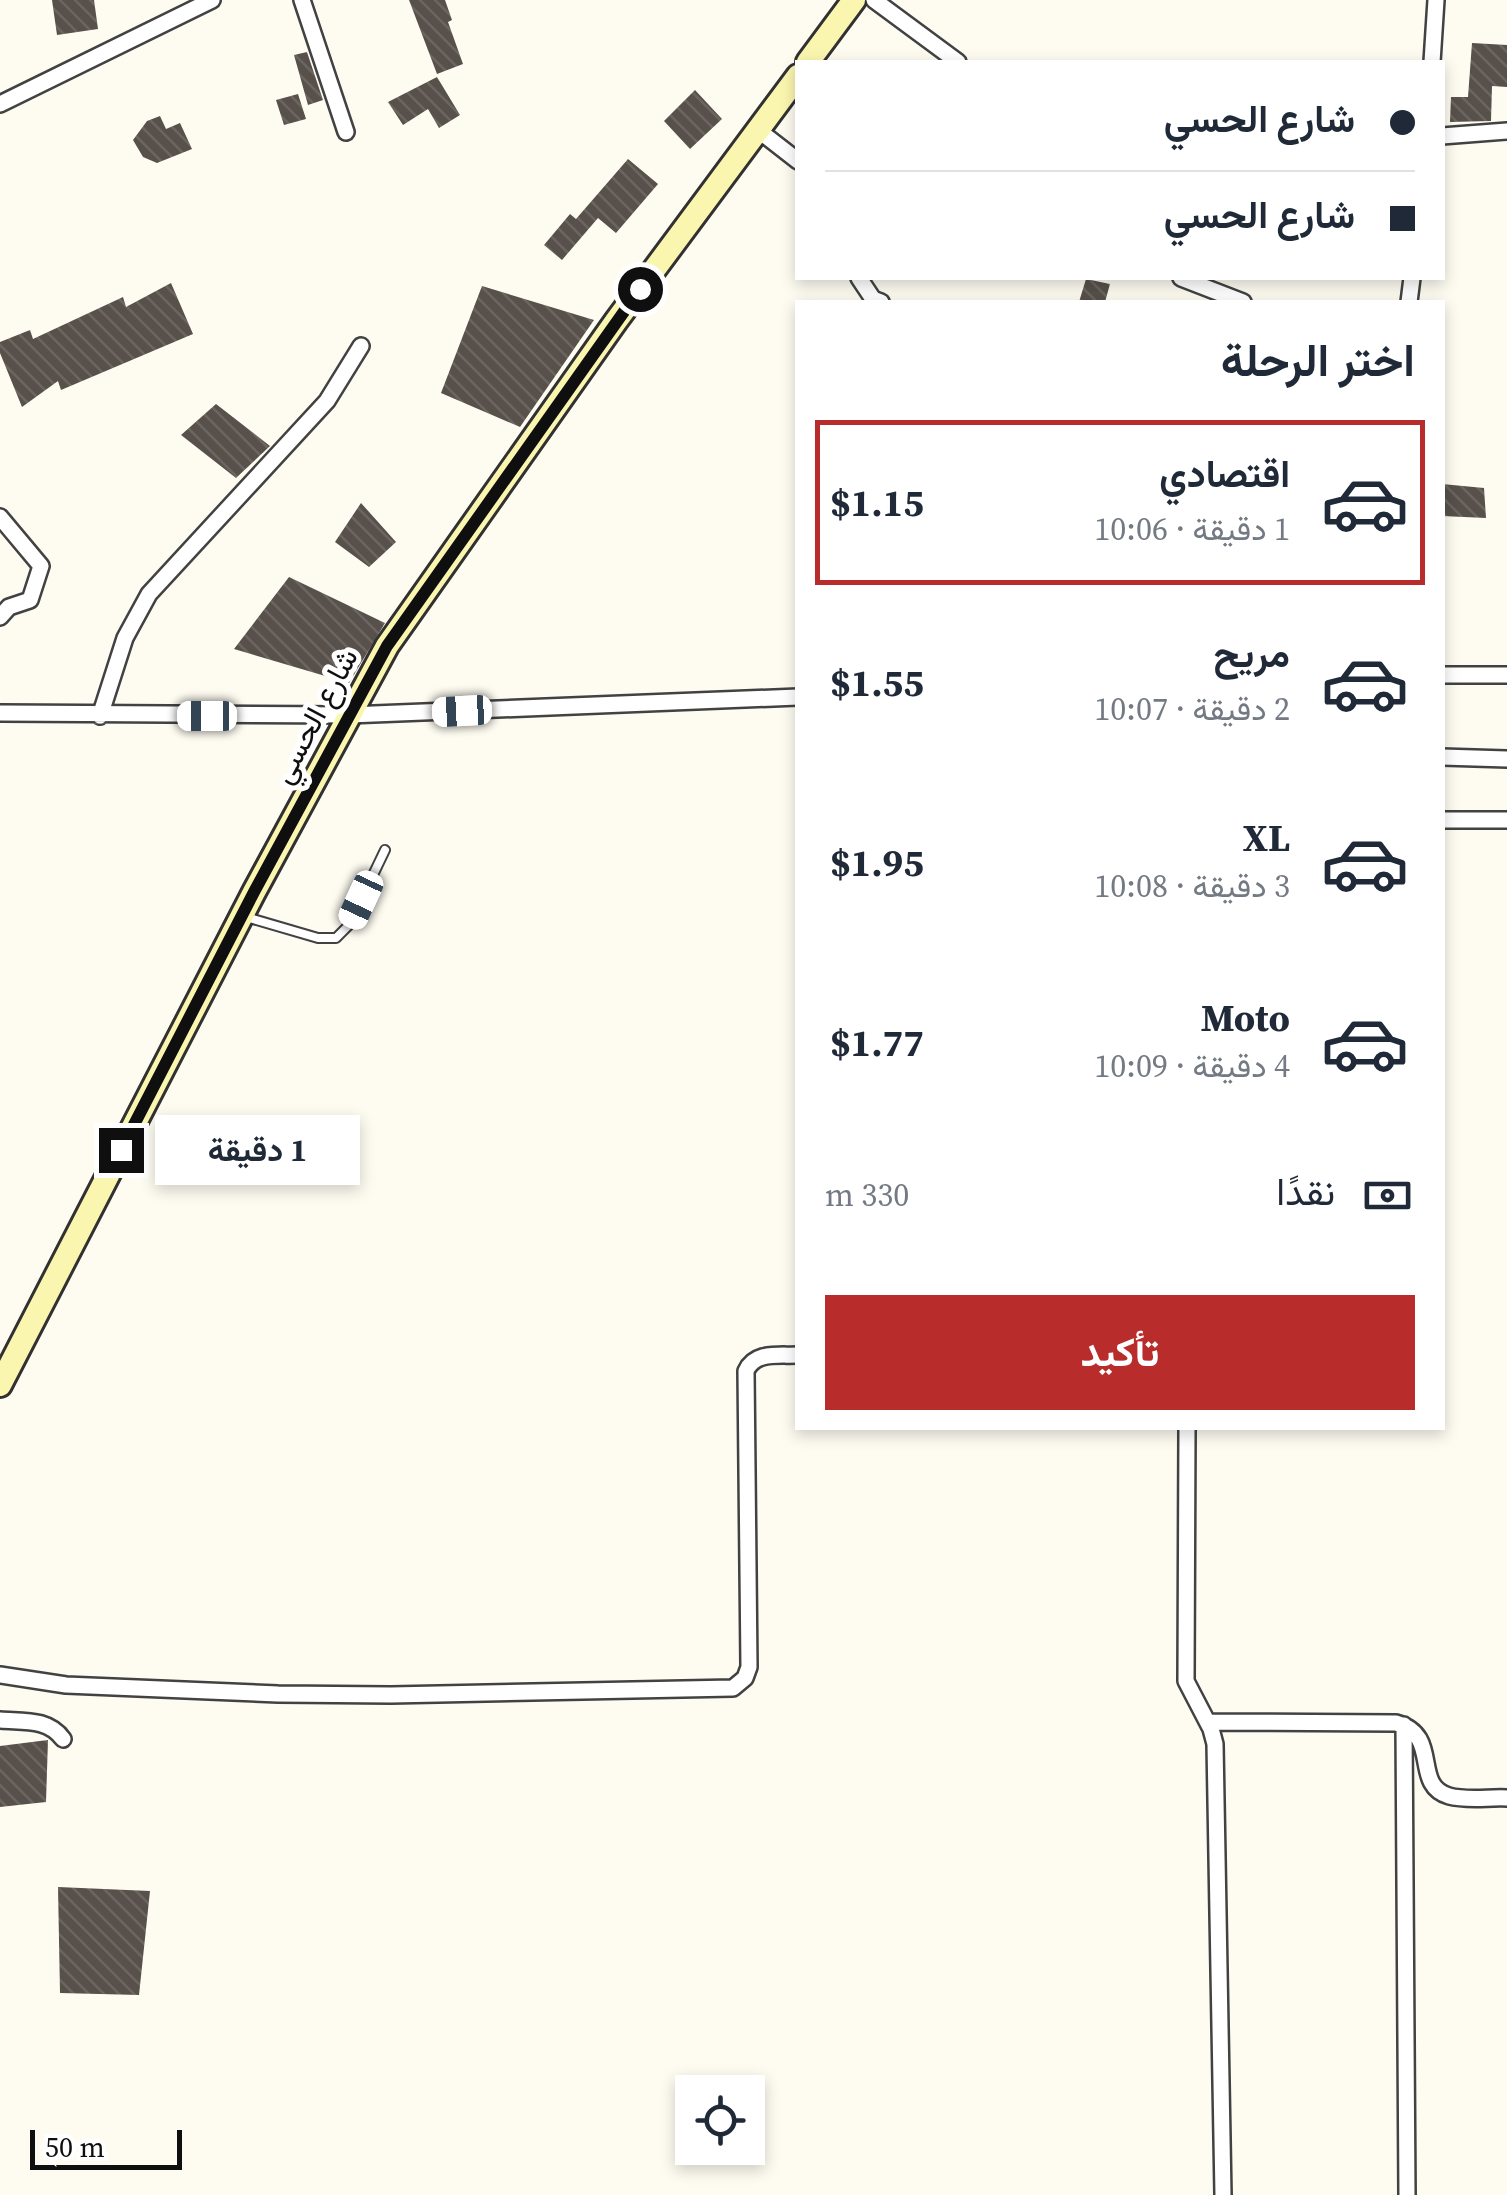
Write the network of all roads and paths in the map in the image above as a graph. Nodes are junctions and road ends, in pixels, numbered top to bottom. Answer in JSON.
{"nodes":[{"id":1,"x":212,"y":0,"type":"edge"},
{"id":2,"x":302,"y":0,"type":"edge"},
{"id":3,"x":854,"y":0,"type":"edge"},
{"id":4,"x":874,"y":0,"type":"edge"},
{"id":5,"x":1436,"y":0,"type":"edge"},
{"id":6,"x":809,"y":60,"type":"edge"},
{"id":7,"x":955,"y":60,"type":"edge"},
{"id":8,"x":1432,"y":60,"type":"edge"},
{"id":9,"x":795,"y":80,"type":"edge"},
{"id":10,"x":0,"y":104,"type":"edge"},
{"id":11,"x":758,"y":130,"type":"junction"},
{"id":12,"x":346,"y":132,"type":"dead end"},
{"id":13,"x":1507,"y":132,"type":"edge"},
{"id":14,"x":1445,"y":136,"type":"edge"},
{"id":15,"x":795,"y":158,"type":"edge"},
{"id":16,"x":860,"y":280,"type":"edge"},
{"id":17,"x":1186,"y":280,"type":"edge"},
{"id":18,"x":876,"y":300,"type":"edge"},
{"id":19,"x":1238,"y":300,"type":"edge"},
{"id":20,"x":361,"y":346,"type":"dead end"},
{"id":21,"x":0,"y":518,"type":"edge"},
{"id":22,"x":0,"y":618,"type":"edge"},
{"id":23,"x":1445,"y":675,"type":"edge"},
{"id":24,"x":1507,"y":675,"type":"edge"},
{"id":25,"x":795,"y":697,"type":"edge"},
{"id":26,"x":0,"y":713,"type":"edge"},
{"id":27,"x":350,"y":715,"type":"junction"},
{"id":28,"x":100,"y":716,"type":"junction"},
{"id":29,"x":1445,"y":757,"type":"edge"},
{"id":30,"x":1507,"y":759,"type":"edge"},
{"id":31,"x":1445,"y":820,"type":"edge"},
{"id":32,"x":1507,"y":820,"type":"edge"},
{"id":33,"x":385,"y":850,"type":"dead end"},
{"id":34,"x":242,"y":916,"type":"junction"},
{"id":35,"x":795,"y":1355,"type":"edge"},
{"id":36,"x":0,"y":1386,"type":"edge"},
{"id":37,"x":1187,"y":1430,"type":"edge"},
{"id":38,"x":0,"y":1675,"type":"edge"},
{"id":39,"x":0,"y":1720,"type":"edge"},
{"id":40,"x":1208,"y":1722,"type":"junction"},
{"id":41,"x":1404,"y":1725,"type":"junction"},
{"id":42,"x":62,"y":1739,"type":"dead end"},
{"id":43,"x":1507,"y":1798,"type":"edge"},
{"id":44,"x":1223,"y":2195,"type":"edge"},
{"id":45,"x":1406,"y":2195,"type":"edge"}],
"edges":[{"from":1,"to":10,"type":"street"},
{"from":2,"to":12,"type":"street"},
{"from":3,"to":6,"type":"street"},
{"from":4,"to":7,"type":"street"},
{"from":5,"to":8,"type":"street"},
{"from":9,"to":11,"type":"street","name":"شارع الحسي"},
{"from":11,"to":15,"type":"street"},
{"from":11,"to":27,"type":"street","name":"شارع الحسي"},
{"from":13,"to":14,"type":"street"},
{"from":16,"to":18,"type":"street"},
{"from":17,"to":19,"type":"street"},
{"from":20,"to":28,"type":"street"},
{"from":21,"to":22,"type":"street"},
{"from":23,"to":24,"type":"street"},
{"from":25,"to":27,"type":"street"},
{"from":26,"to":28,"type":"street"},
{"from":27,"to":28,"type":"street"},
{"from":27,"to":34,"type":"street","name":"شارع الحسي"},
{"from":29,"to":30,"type":"street"},
{"from":31,"to":32,"type":"street"},
{"from":33,"to":34,"type":"lane"},
{"from":34,"to":36,"type":"street","name":"شارع الحسي"},
{"from":35,"to":38,"type":"street"},
{"from":37,"to":40,"type":"street"},
{"from":39,"to":42,"type":"street"},
{"from":40,"to":41,"type":"street"},
{"from":40,"to":44,"type":"street"},
{"from":41,"to":43,"type":"street"},
{"from":41,"to":45,"type":"street"}]}
